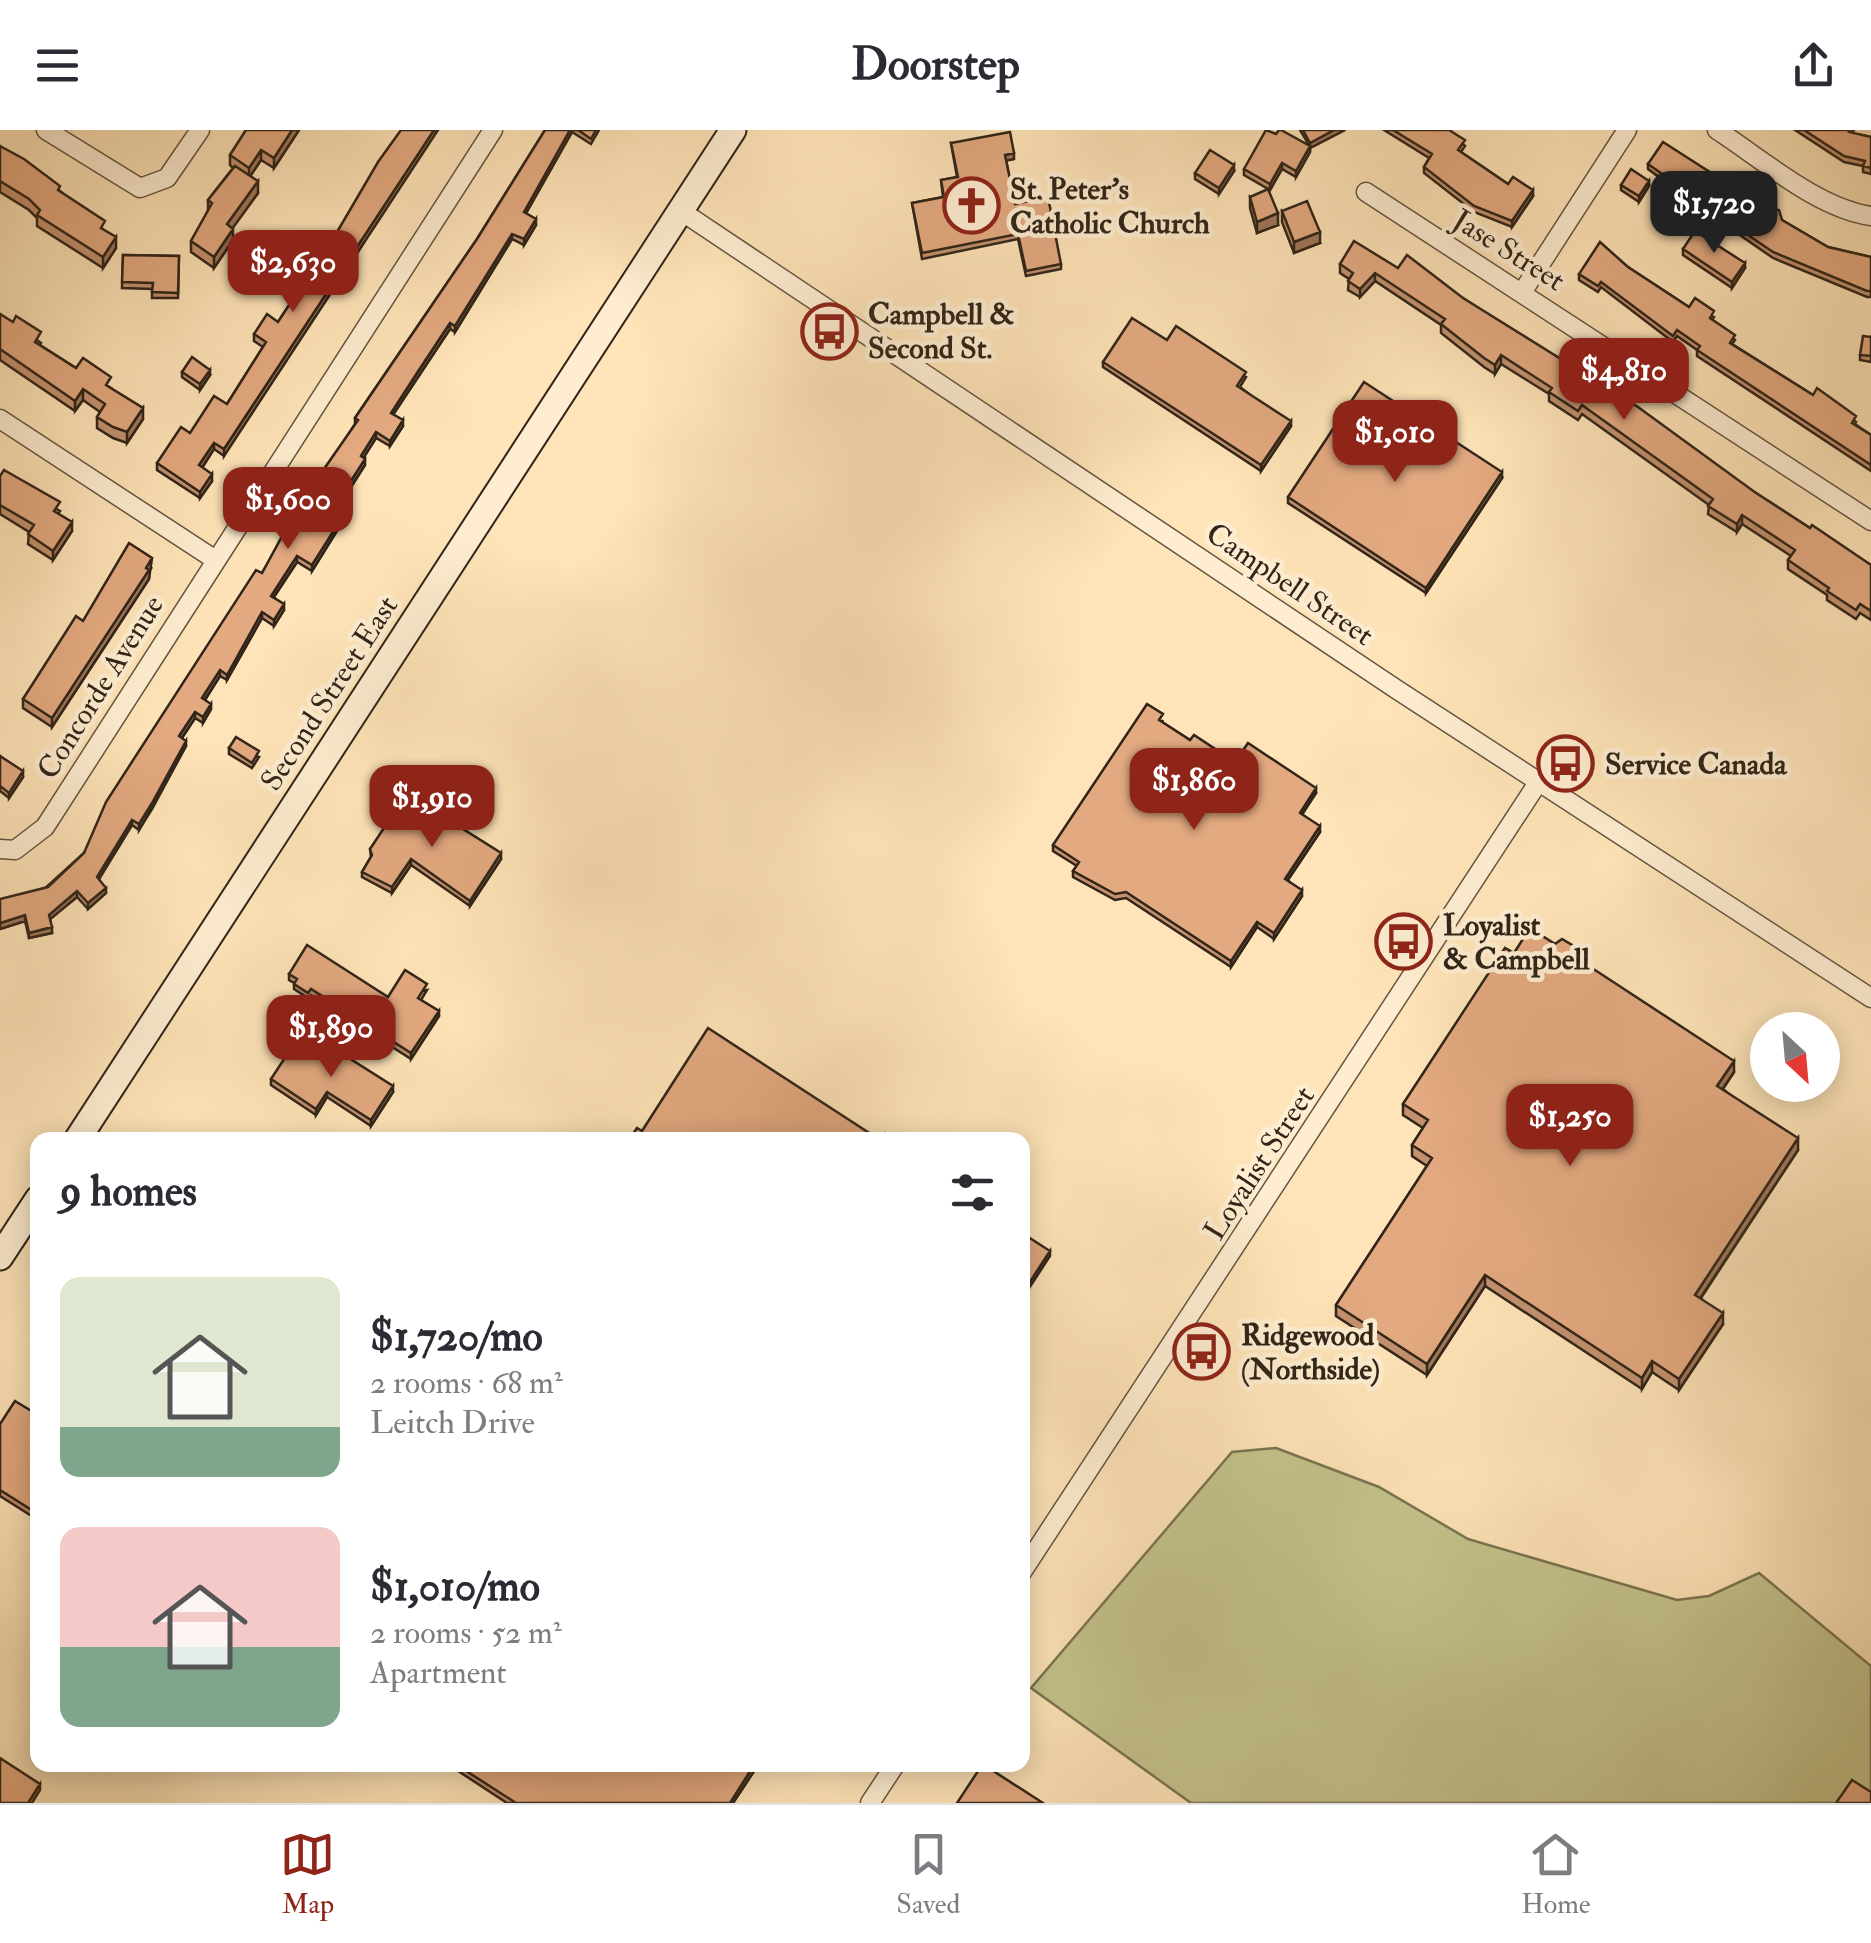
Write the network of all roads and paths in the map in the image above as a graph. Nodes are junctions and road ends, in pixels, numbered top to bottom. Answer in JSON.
{"nodes":[{"id":1,"x":46,"y":130,"type":"edge"},
{"id":2,"x":200,"y":130,"type":"edge"},
{"id":3,"x":492,"y":130,"type":"edge"},
{"id":4,"x":733,"y":130,"type":"edge"},
{"id":5,"x":1627,"y":130,"type":"edge"},
{"id":6,"x":1717,"y":130,"type":"edge"},
{"id":7,"x":1366,"y":192,"type":"dead end"},
{"id":8,"x":681,"y":211,"type":"junction"},
{"id":9,"x":1871,"y":216,"type":"edge"},
{"id":10,"x":1524,"y":291,"type":"junction"},
{"id":11,"x":0,"y":419,"type":"edge"},
{"id":12,"x":1871,"y":521,"type":"edge"},
{"id":13,"x":214,"y":559,"type":"junction"},
{"id":14,"x":1539,"y":782,"type":"junction"},
{"id":15,"x":0,"y":849,"type":"edge"},
{"id":16,"x":1871,"y":998,"type":"edge"},
{"id":17,"x":81,"y":1132,"type":"edge"},
{"id":18,"x":30,"y":1212,"type":"edge"},
{"id":19,"x":0,"y":1257,"type":"edge"},
{"id":20,"x":1030,"y":1560,"type":"edge"},
{"id":21,"x":890,"y":1772,"type":"edge"},
{"id":22,"x":870,"y":1803,"type":"edge"}],
"edges":[{"from":1,"to":2,"type":"street"},
{"from":3,"to":13,"type":"street","name":"Concorde Avenue"},
{"from":4,"to":8,"type":"main road","name":"Second Street East"},
{"from":5,"to":10,"type":"street"},
{"from":6,"to":9,"type":"street"},
{"from":7,"to":10,"type":"street","name":"Jase Street"},
{"from":8,"to":14,"type":"street","name":"Campbell Street"},
{"from":8,"to":17,"type":"main road","name":"Second Street East"},
{"from":10,"to":12,"type":"street","name":"Jase Street"},
{"from":11,"to":13,"type":"street"},
{"from":13,"to":15,"type":"street","name":"Concorde Avenue"},
{"from":14,"to":16,"type":"street","name":"Campbell Street"},
{"from":14,"to":20,"type":"street","name":"Loyalist Street"},
{"from":18,"to":19,"type":"main road"},
{"from":21,"to":22,"type":"street"}]}
